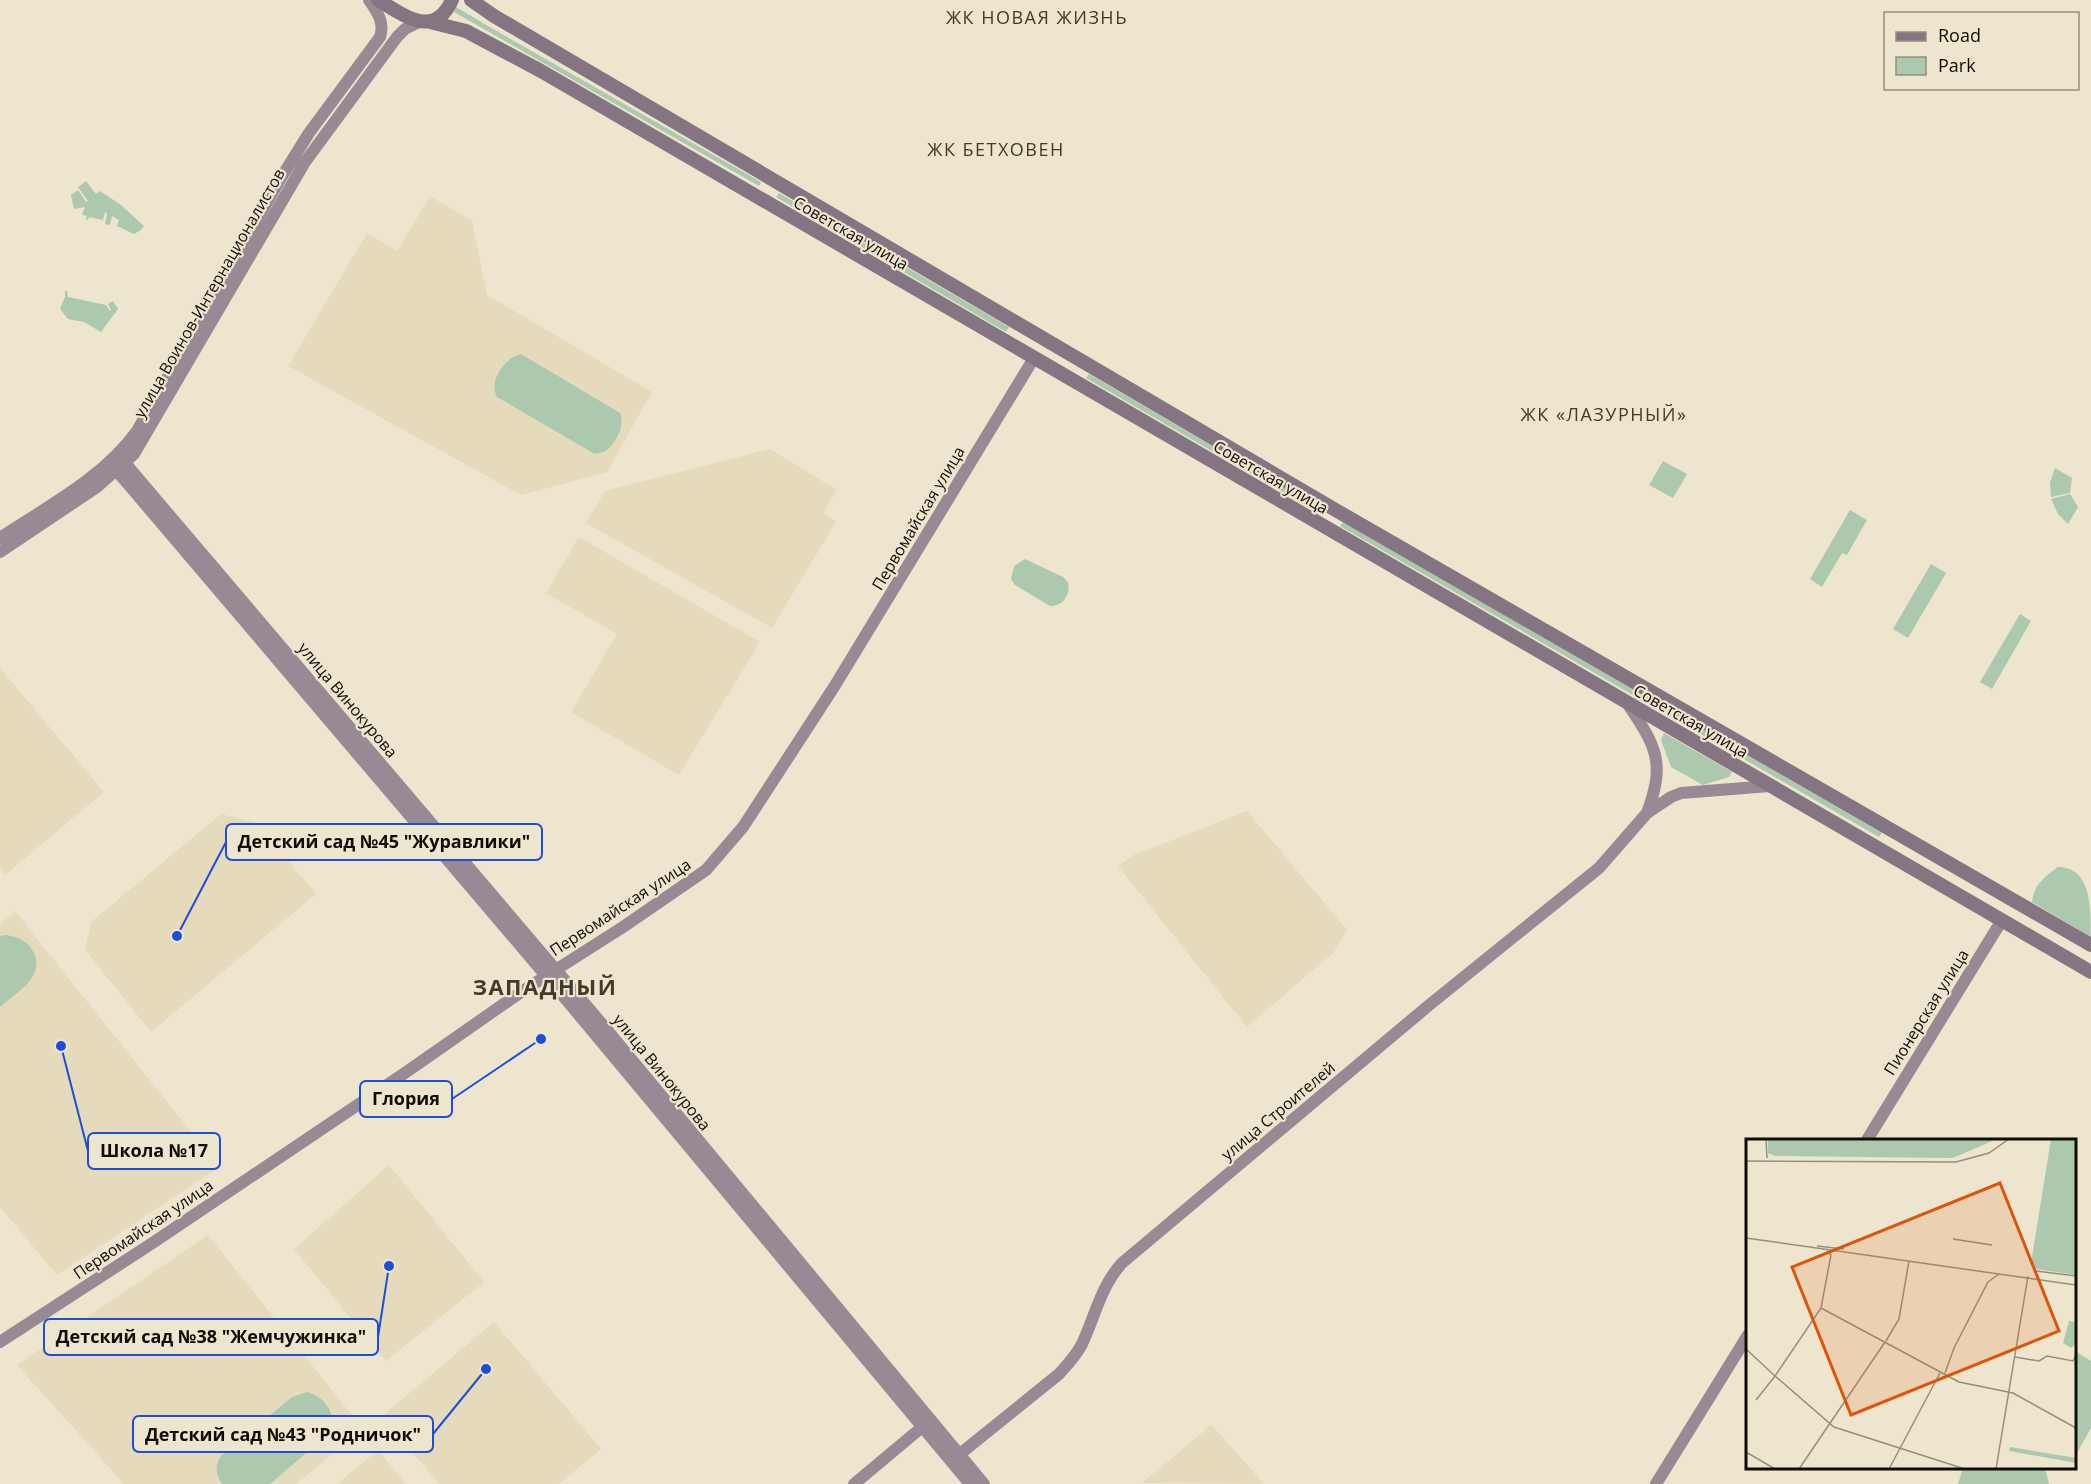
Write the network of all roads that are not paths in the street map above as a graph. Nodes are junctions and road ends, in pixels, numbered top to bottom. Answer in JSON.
{"nodes":[{"id":1,"x":369,"y":0,"type":"edge"},
{"id":2,"x":378,"y":0,"type":"edge"},
{"id":3,"x":452,"y":0,"type":"edge"},
{"id":4,"x":471,"y":0,"type":"edge"},
{"id":5,"x":424,"y":22,"type":"junction"},
{"id":6,"x":774,"y":181,"type":"junction"},
{"id":7,"x":763,"y":201,"type":"junction"},
{"id":8,"x":244,"y":255,"type":"junction"},
{"id":9,"x":1045,"y":340,"type":"junction"},
{"id":10,"x":1034,"y":358,"type":"junction"},
{"id":11,"x":119,"y":464,"type":"junction"},
{"id":12,"x":1339,"y":512,"type":"junction"},
{"id":13,"x":1329,"y":530,"type":"junction"},
{"id":14,"x":2,"y":544,"type":"edge"},
{"id":15,"x":1627,"y":703,"type":"junction"},
{"id":16,"x":1770,"y":786,"type":"junction"},
{"id":17,"x":1647,"y":813,"type":"junction"},
{"id":18,"x":1898,"y":834,"type":"junction"},
{"id":19,"x":1887,"y":854,"type":"junction"},
{"id":20,"x":2014,"y":901,"type":"junction"},
{"id":21,"x":2002,"y":920,"type":"junction"},
{"id":22,"x":2091,"y":945,"type":"edge"},
{"id":23,"x":2091,"y":972,"type":"edge"},
{"id":24,"x":550,"y":973,"type":"junction"},
{"id":25,"x":1868,"y":1139,"type":"edge"},
{"id":26,"x":1746,"y":1338,"type":"edge"},
{"id":27,"x":0,"y":1342,"type":"edge"},
{"id":28,"x":926,"y":1423,"type":"junction"},
{"id":29,"x":955,"y":1458,"type":"junction"},
{"id":30,"x":854,"y":1484,"type":"edge"},
{"id":31,"x":970,"y":1484,"type":"edge"},
{"id":32,"x":984,"y":1484,"type":"edge"},
{"id":33,"x":1656,"y":1484,"type":"edge"}],
"edges":[{"from":1,"to":8,"type":"main road","name":"улица Воинов-Интернационалистов"},
{"from":2,"to":5,"type":"main road","name":"Советская улица"},
{"from":3,"to":5,"type":"main road"},
{"from":4,"to":6,"type":"main road","name":"Советская улица"},
{"from":5,"to":7,"type":"main road","name":"Советская улица"},
{"from":5,"to":8,"type":"main road","name":"улица Воинов-Интернационалистов"},
{"from":6,"to":7,"type":"main road"},
{"from":6,"to":9,"type":"main road","name":"Советская улица"},
{"from":7,"to":10,"type":"main road","name":"Советская улица"},
{"from":8,"to":11,"type":"main road","name":"улица Воинов-Интернационалистов"},
{"from":9,"to":10,"type":"main road","name":"Первомайская улица"},
{"from":9,"to":12,"type":"main road","name":"Советская улица"},
{"from":10,"to":13,"type":"main road","name":"Советская улица"},
{"from":10,"to":24,"type":"main road","name":"Первомайская улица"},
{"from":11,"to":14,"type":"main road","name":"улица Воинов-Интернационалистов"},
{"from":11,"to":24,"type":"main road","name":"улица Винокурова"},
{"from":12,"to":13,"type":"main road"},
{"from":12,"to":18,"type":"main road","name":"Советская улица"},
{"from":13,"to":15,"type":"main road","name":"Советская улица"},
{"from":15,"to":16,"type":"main road","name":"Советская улица"},
{"from":15,"to":17,"type":"main road","name":"улица Строителей"},
{"from":16,"to":17,"type":"main road","name":"улица Строителей"},
{"from":16,"to":19,"type":"main road","name":"Советская улица"},
{"from":17,"to":29,"type":"main road","name":"улица Строителей"},
{"from":18,"to":19,"type":"main road"},
{"from":18,"to":20,"type":"main road","name":"Советская улица"},
{"from":19,"to":21,"type":"main road","name":"Советская улица"},
{"from":20,"to":21,"type":"main road","name":"Пионерская улица"},
{"from":20,"to":22,"type":"main road","name":"Советская улица"},
{"from":21,"to":23,"type":"main road","name":"Советская улица"},
{"from":21,"to":25,"type":"main road","name":"Пионерская улица"},
{"from":24,"to":27,"type":"main road","name":"Первомайская улица"},
{"from":24,"to":28,"type":"main road","name":"улица Винокурова"},
{"from":26,"to":33,"type":"main road"},
{"from":28,"to":29,"type":"main road","name":"улица Винокурова"},
{"from":28,"to":30,"type":"main road"},
{"from":29,"to":31,"type":"main road","name":"улица Винокурова"},
{"from":29,"to":32,"type":"main road","name":"улица Винокурова"}]}
